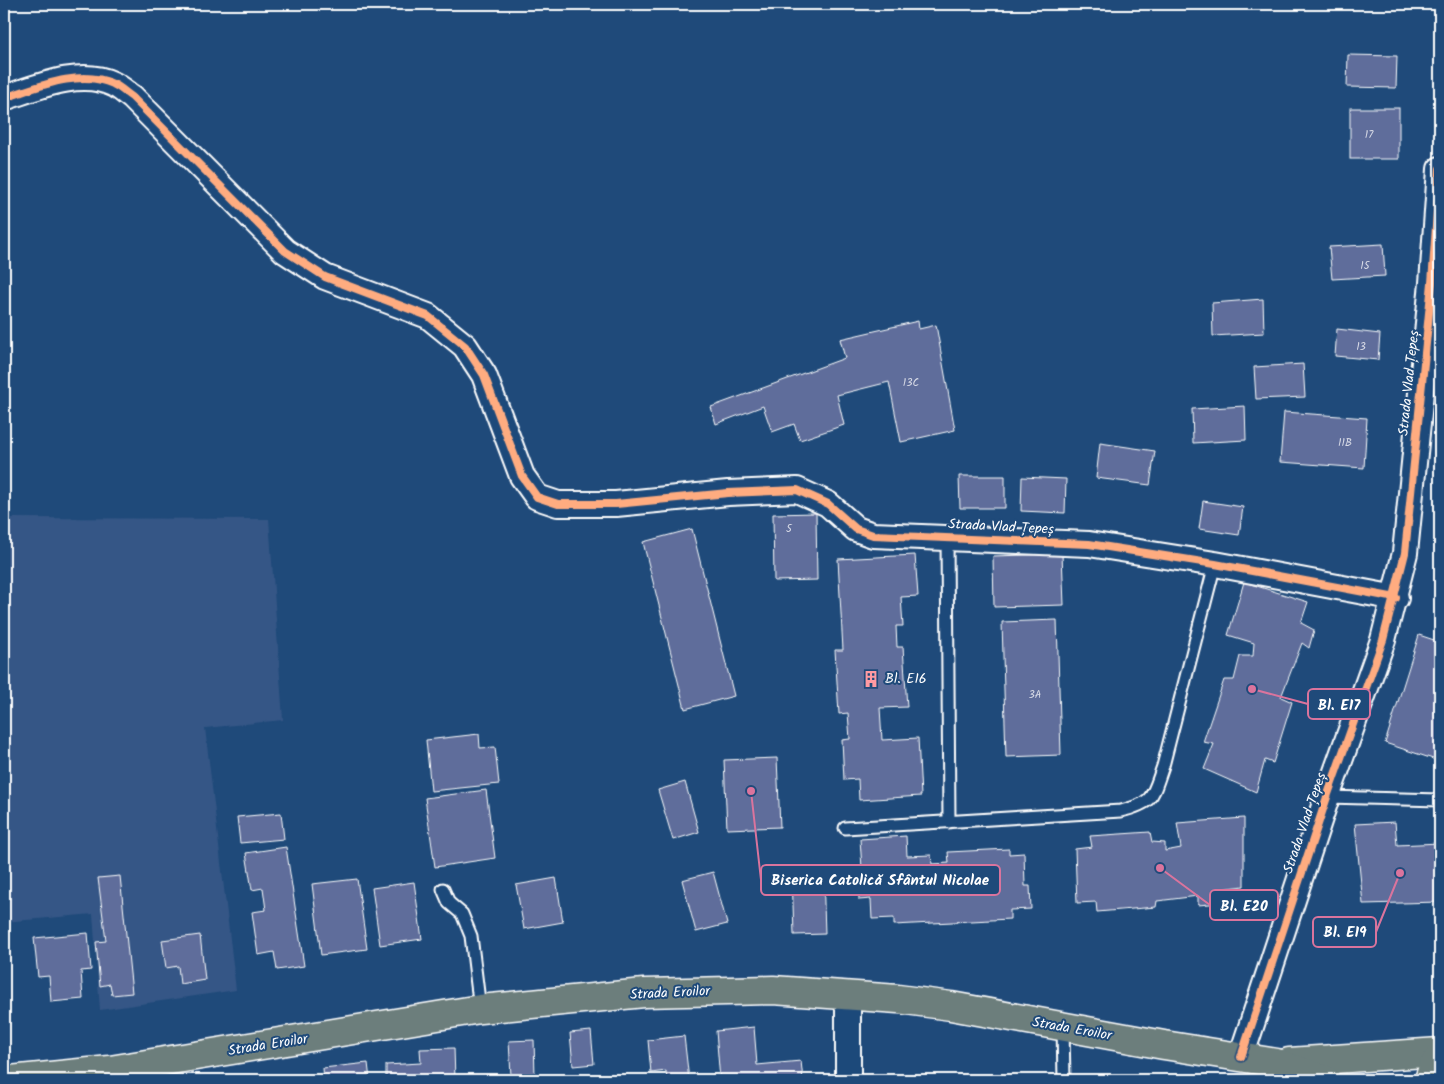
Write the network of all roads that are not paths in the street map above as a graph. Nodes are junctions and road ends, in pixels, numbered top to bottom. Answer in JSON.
{"nodes":[{"id":1,"x":4,"y":98,"type":"edge"},
{"id":2,"x":1440,"y":170,"type":"edge"},
{"id":3,"x":947,"y":537,"type":"junction"},
{"id":4,"x":1215,"y":564,"type":"junction"},
{"id":5,"x":1396,"y":598,"type":"junction"},
{"id":6,"x":1327,"y":797,"type":"junction"},
{"id":7,"x":1440,"y":800,"type":"edge"},
{"id":8,"x":949,"y":822,"type":"junction"},
{"id":9,"x":845,"y":828,"type":"dead end"},
{"id":10,"x":443,"y":889,"type":"dead end"},
{"id":11,"x":848,"y":995,"type":"junction"},
{"id":12,"x":480,"y":1010,"type":"junction"},
{"id":13,"x":1063,"y":1027,"type":"junction"},
{"id":14,"x":1440,"y":1054,"type":"edge"},
{"id":15,"x":1241,"y":1058,"type":"junction"},
{"id":16,"x":1277,"y":1063,"type":"junction"},
{"id":17,"x":159,"y":1072,"type":"edge"},
{"id":18,"x":10,"y":1080,"type":"edge"},
{"id":19,"x":848,"y":1080,"type":"edge"},
{"id":20,"x":1064,"y":1080,"type":"edge"},
{"id":21,"x":1326,"y":1080,"type":"edge"},
{"id":22,"x":1428,"y":1080,"type":"edge"}],
"edges":[{"from":1,"to":3,"type":"street","name":"Strada Vlad Țepeș"},
{"from":2,"to":5,"type":"street","name":"Strada Vlad Țepeș"},
{"from":3,"to":4,"type":"street","name":"Strada Vlad Țepeș"},
{"from":3,"to":8,"type":"lane"},
{"from":4,"to":5,"type":"street","name":"Strada Vlad Țepeș"},
{"from":4,"to":8,"type":"lane"},
{"from":5,"to":6,"type":"street","name":"Strada Vlad Țepeș"},
{"from":6,"to":7,"type":"lane"},
{"from":6,"to":15,"type":"street","name":"Strada Vlad Țepeș"},
{"from":8,"to":9,"type":"lane"},
{"from":10,"to":12,"type":"lane"},
{"from":11,"to":12,"type":"main road","name":"Strada Eroilor"},
{"from":11,"to":13,"type":"main road","name":"Strada Eroilor"},
{"from":11,"to":19,"type":"street"},
{"from":12,"to":17,"type":"main road","name":"Strada Eroilor"},
{"from":13,"to":15,"type":"main road","name":"Strada Eroilor"},
{"from":13,"to":20,"type":"lane"},
{"from":14,"to":16,"type":"main road"},
{"from":14,"to":22,"type":"main road"},
{"from":15,"to":16,"type":"main road","name":"Strada Eroilor"},
{"from":16,"to":21,"type":"main road","name":"Strada Eroilor"},
{"from":17,"to":18,"type":"main road","name":"Strada Eroilor"}]}
